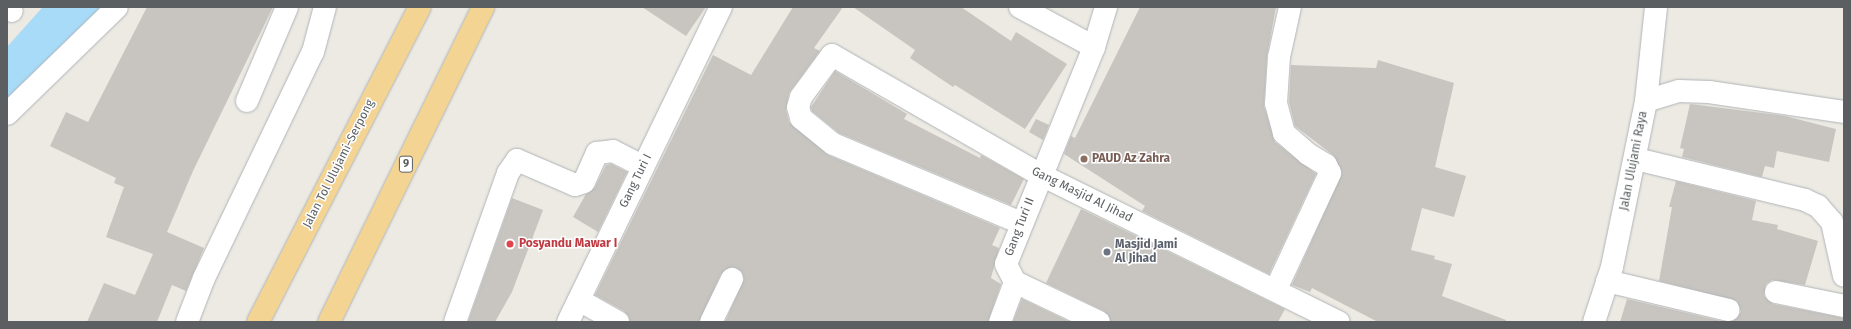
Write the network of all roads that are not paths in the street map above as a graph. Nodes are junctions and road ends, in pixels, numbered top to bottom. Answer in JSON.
{"nodes":[{"id":1,"x":117,"y":7,"type":"edge"},
{"id":2,"x":287,"y":7,"type":"edge"},
{"id":3,"x":325,"y":7,"type":"edge"},
{"id":4,"x":420,"y":7,"type":"edge"},
{"id":5,"x":483,"y":7,"type":"edge"},
{"id":6,"x":721,"y":7,"type":"edge"},
{"id":7,"x":1020,"y":7,"type":"edge"},
{"id":8,"x":1106,"y":7,"type":"edge"},
{"id":9,"x":1290,"y":7,"type":"edge"},
{"id":10,"x":1656,"y":7,"type":"edge"},
{"id":11,"x":1094,"y":47,"type":"junction"},
{"id":12,"x":247,"y":101,"type":"dead end"},
{"id":13,"x":1646,"y":101,"type":"junction"},
{"id":14,"x":1844,"y":112,"type":"edge"},
{"id":15,"x":7,"y":114,"type":"edge"},
{"id":16,"x":1636,"y":159,"type":"junction"},
{"id":17,"x":643,"y":166,"type":"junction"},
{"id":18,"x":1041,"y":175,"type":"junction"},
{"id":19,"x":1021,"y":223,"type":"junction"},
{"id":20,"x":1844,"y":276,"type":"edge"},
{"id":21,"x":732,"y":279,"type":"dead end"},
{"id":22,"x":1607,"y":281,"type":"junction"},
{"id":23,"x":1016,"y":282,"type":"junction"},
{"id":24,"x":1276,"y":289,"type":"junction"},
{"id":25,"x":1776,"y":292,"type":"dead end"},
{"id":26,"x":579,"y":300,"type":"junction"},
{"id":27,"x":1844,"y":306,"type":"edge"},
{"id":28,"x":1729,"y":310,"type":"dead end"},
{"id":29,"x":187,"y":322,"type":"edge"},
{"id":30,"x":258,"y":322,"type":"edge"},
{"id":31,"x":330,"y":322,"type":"edge"},
{"id":32,"x":455,"y":322,"type":"edge"},
{"id":33,"x":568,"y":322,"type":"edge"},
{"id":34,"x":618,"y":322,"type":"edge"},
{"id":35,"x":711,"y":322,"type":"edge"},
{"id":36,"x":1000,"y":322,"type":"edge"},
{"id":37,"x":1099,"y":322,"type":"edge"},
{"id":38,"x":1339,"y":322,"type":"edge"},
{"id":39,"x":1594,"y":322,"type":"edge"}],
"edges":[{"from":1,"to":15,"type":"street"},
{"from":2,"to":12,"type":"street"},
{"from":3,"to":29,"type":"street"},
{"from":4,"to":30,"type":"highway","name":"Jalan Tol Ulujami–Serpong"},
{"from":5,"to":31,"type":"highway","number":"9"},
{"from":6,"to":17,"type":"street","name":"Gang Turi I"},
{"from":7,"to":11,"type":"street"},
{"from":8,"to":11,"type":"street","name":"Gang Turi II"},
{"from":9,"to":24,"type":"street"},
{"from":10,"to":13,"type":"street"},
{"from":11,"to":18,"type":"street","name":"Gang Turi II"},
{"from":13,"to":14,"type":"street","name":"Jalan Ulujami Raya"},
{"from":13,"to":16,"type":"street","name":"Jalan Ulujami Raya"},
{"from":16,"to":20,"type":"street"},
{"from":16,"to":22,"type":"street","name":"Jalan Ulujami Raya"},
{"from":17,"to":26,"type":"street","name":"Gang Turi I"},
{"from":17,"to":32,"type":"street"},
{"from":18,"to":19,"type":"street","name":"Gang Turi II"},
{"from":18,"to":19,"type":"street","name":"Gang Masjid Al Jihad"},
{"from":18,"to":24,"type":"street","name":"Gang Masjid Al Jihad"},
{"from":19,"to":23,"type":"street","name":"Gang Turi II"},
{"from":21,"to":35,"type":"street"},
{"from":22,"to":28,"type":"street"},
{"from":22,"to":39,"type":"street","name":"Jalan Ulujami Raya"},
{"from":23,"to":36,"type":"street"},
{"from":23,"to":37,"type":"street"},
{"from":24,"to":38,"type":"street","name":"Gang Masjid Al Jihad"},
{"from":25,"to":27,"type":"street"},
{"from":26,"to":33,"type":"street","name":"Gang Turi I"},
{"from":26,"to":34,"type":"street"}]}
